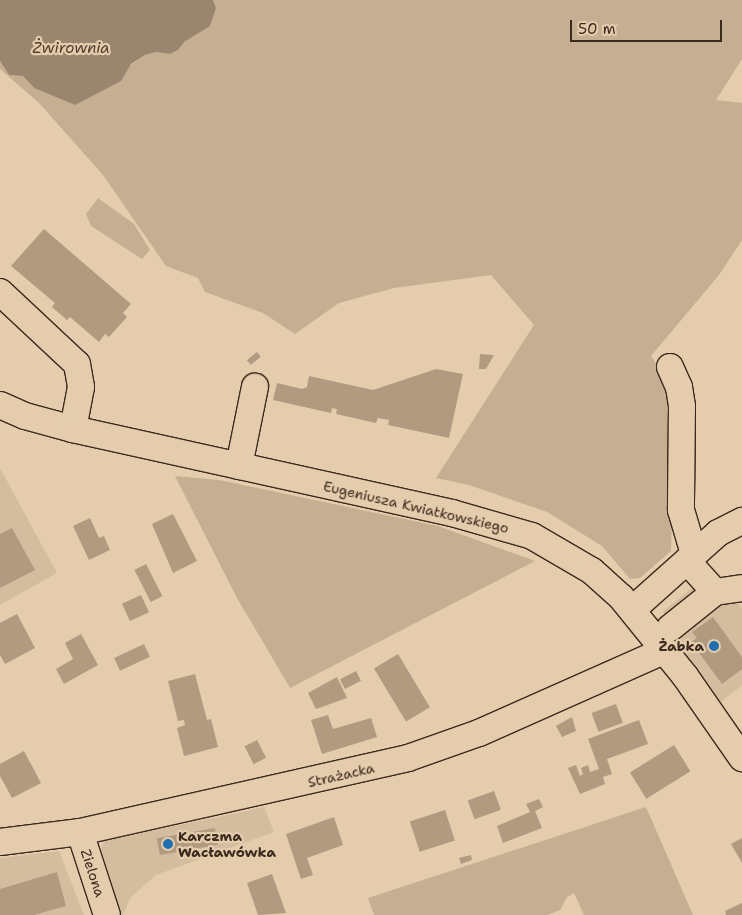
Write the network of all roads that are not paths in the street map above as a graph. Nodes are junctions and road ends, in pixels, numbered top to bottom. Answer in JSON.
{"nodes":[{"id":1,"x":0,"y":292,"type":"edge"},
{"id":2,"x":670,"y":367,"type":"dead end"},
{"id":3,"x":255,"y":387,"type":"dead end"},
{"id":4,"x":0,"y":404,"type":"edge"},
{"id":5,"x":73,"y":429,"type":"junction"},
{"id":6,"x":239,"y":466,"type":"junction"},
{"id":7,"x":742,"y":521,"type":"edge"},
{"id":8,"x":690,"y":558,"type":"junction"},
{"id":9,"x":742,"y":588,"type":"edge"},
{"id":10,"x":715,"y":592,"type":"junction"},
{"id":11,"x":632,"y":610,"type":"junction"},
{"id":12,"x":667,"y":639,"type":"junction"},
{"id":13,"x":733,"y":725,"type":"edge"},
{"id":14,"x":742,"y":758,"type":"edge"},
{"id":15,"x":80,"y":832,"type":"junction"},
{"id":16,"x":0,"y":842,"type":"edge"},
{"id":17,"x":107,"y":915,"type":"edge"}],
"edges":[{"from":1,"to":5,"type":"street"},
{"from":2,"to":8,"type":"street"},
{"from":3,"to":6,"type":"street"},
{"from":4,"to":5,"type":"street","name":"Eugeniusza Kwiatkowskiego"},
{"from":5,"to":6,"type":"street","name":"Eugeniusza Kwiatkowskiego"},
{"from":6,"to":11,"type":"street","name":"Eugeniusza Kwiatkowskiego"},
{"from":7,"to":8,"type":"street"},
{"from":8,"to":10,"type":"street"},
{"from":8,"to":11,"type":"street"},
{"from":9,"to":10,"type":"street"},
{"from":10,"to":12,"type":"street","name":"Strażacka"},
{"from":11,"to":12,"type":"street","name":"Eugeniusza Kwiatkowskiego"},
{"from":12,"to":13,"type":"street","name":"Eugeniusza Kwiatkowskiego"},
{"from":12,"to":15,"type":"street","name":"Strażacka"},
{"from":13,"to":14,"type":"street","name":"Eugeniusza Kwiatkowskiego"},
{"from":15,"to":16,"type":"street","name":"Strażacka"},
{"from":15,"to":17,"type":"street","name":"Zielona"}]}
